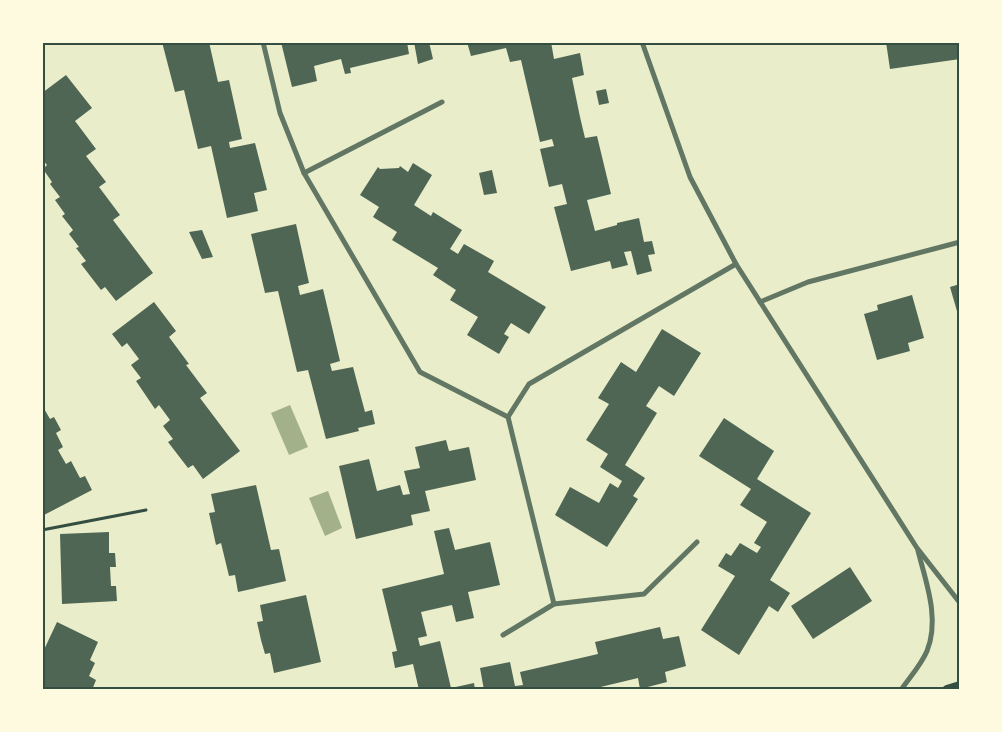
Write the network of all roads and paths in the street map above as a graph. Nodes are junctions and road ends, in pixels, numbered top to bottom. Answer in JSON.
{"nodes":[{"id":1,"x":263,"y":42,"type":"edge"},
{"id":2,"x":642,"y":42,"type":"edge"},
{"id":3,"x":442,"y":102,"type":"dead end"},
{"id":4,"x":304,"y":173,"type":"junction"},
{"id":5,"x":960,"y":242,"type":"edge"},
{"id":6,"x":736,"y":264,"type":"junction"},
{"id":7,"x":760,"y":302,"type":"junction"},
{"id":8,"x":508,"y":417,"type":"junction"},
{"id":9,"x":146,"y":510,"type":"dead end"},
{"id":10,"x":42,"y":530,"type":"edge"},
{"id":11,"x":697,"y":542,"type":"dead end"},
{"id":12,"x":917,"y":548,"type":"junction"},
{"id":13,"x":960,"y":603,"type":"edge"},
{"id":14,"x":554,"y":604,"type":"junction"},
{"id":15,"x":503,"y":635,"type":"dead end"},
{"id":16,"x":960,"y":686,"type":"edge"},
{"id":17,"x":901,"y":690,"type":"edge"},
{"id":18,"x":947,"y":690,"type":"edge"}],
"edges":[{"from":1,"to":4,"type":"street"},
{"from":2,"to":6,"type":"street"},
{"from":3,"to":4,"type":"street"},
{"from":4,"to":8,"type":"street"},
{"from":5,"to":7,"type":"street"},
{"from":6,"to":7,"type":"street"},
{"from":6,"to":8,"type":"street"},
{"from":7,"to":12,"type":"street"},
{"from":8,"to":14,"type":"street"},
{"from":9,"to":10,"type":"path"},
{"from":11,"to":14,"type":"street"},
{"from":12,"to":13,"type":"street"},
{"from":12,"to":17,"type":"street"},
{"from":14,"to":15,"type":"street"},
{"from":16,"to":18,"type":"main road"}]}
